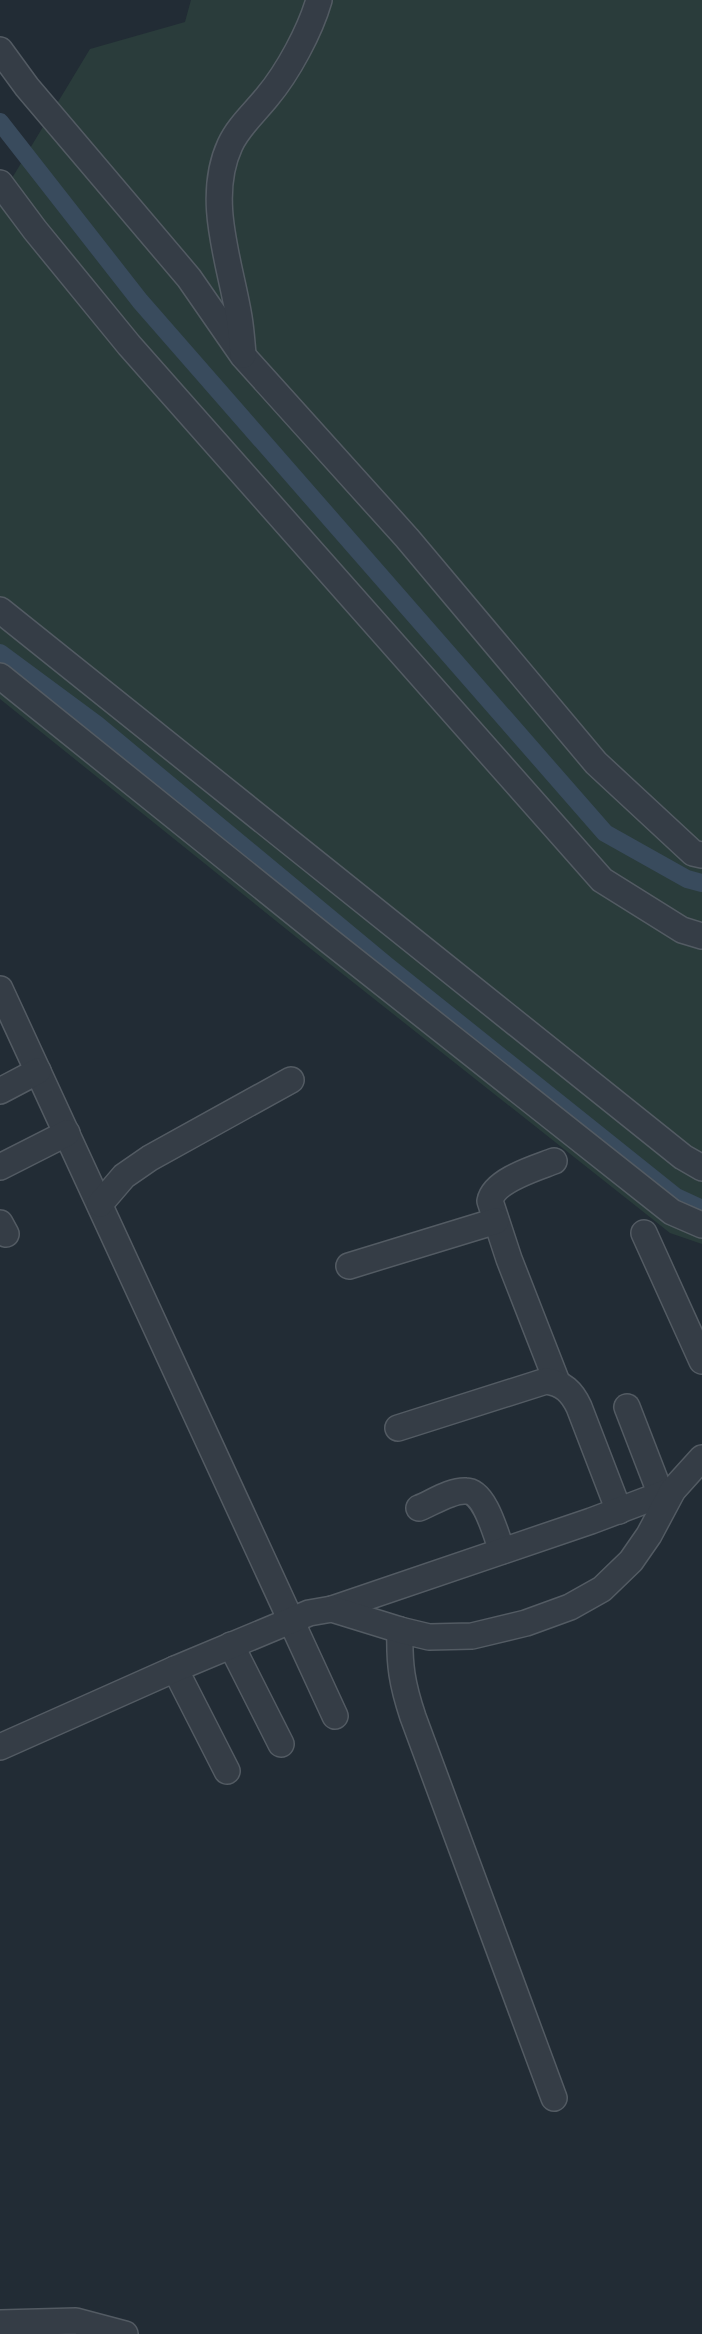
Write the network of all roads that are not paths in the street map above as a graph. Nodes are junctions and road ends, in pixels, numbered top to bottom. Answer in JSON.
{"nodes":[{"id":1,"x":319,"y":0,"type":"edge"},
{"id":2,"x":0,"y":50,"type":"edge"},
{"id":3,"x":0,"y":183,"type":"edge"},
{"id":4,"x":243,"y":356,"type":"junction"},
{"id":5,"x":0,"y":610,"type":"edge"},
{"id":6,"x":0,"y":676,"type":"edge"},
{"id":7,"x":702,"y":855,"type":"edge"},
{"id":8,"x":702,"y":936,"type":"edge"},
{"id":9,"x":0,"y":989,"type":"edge"},
{"id":10,"x":6,"y":1017,"type":"edge"},
{"id":11,"x":38,"y":1071,"type":"junction"},
{"id":12,"x":291,"y":1080,"type":"dead end"},
{"id":13,"x":0,"y":1091,"type":"edge"},
{"id":14,"x":67,"y":1133,"type":"junction"},
{"id":15,"x":554,"y":1161,"type":"dead end"},
{"id":16,"x":0,"y":1166,"type":"edge"},
{"id":17,"x":702,"y":1168,"type":"edge"},
{"id":18,"x":100,"y":1204,"type":"junction"},
{"id":19,"x":496,"y":1222,"type":"junction"},
{"id":20,"x":702,"y":1225,"type":"edge"},
{"id":21,"x":644,"y":1233,"type":"dead end"},
{"id":22,"x":349,"y":1266,"type":"dead end"},
{"id":23,"x":702,"y":1361,"type":"edge"},
{"id":24,"x":557,"y":1382,"type":"junction"},
{"id":25,"x":627,"y":1407,"type":"dead end"},
{"id":26,"x":398,"y":1428,"type":"dead end"},
{"id":27,"x":702,"y":1458,"type":"edge"},
{"id":28,"x":667,"y":1492,"type":"junction"},
{"id":29,"x":419,"y":1508,"type":"dead end"},
{"id":30,"x":619,"y":1510,"type":"junction"},
{"id":31,"x":502,"y":1551,"type":"junction"},
{"id":32,"x":332,"y":1609,"type":"junction"},
{"id":33,"x":290,"y":1620,"type":"junction"},
{"id":34,"x":400,"y":1630,"type":"junction"},
{"id":35,"x":231,"y":1645,"type":"junction"},
{"id":36,"x":175,"y":1668,"type":"junction"},
{"id":37,"x":334,"y":1716,"type":"dead end"},
{"id":38,"x":281,"y":1744,"type":"dead end"},
{"id":39,"x":0,"y":1747,"type":"edge"},
{"id":40,"x":227,"y":1772,"type":"dead end"},
{"id":41,"x":554,"y":2098,"type":"dead end"},
{"id":42,"x":0,"y":2323,"type":"edge"},
{"id":43,"x":125,"y":2334,"type":"edge"}],
"edges":[{"from":1,"to":4,"type":"street"},
{"from":2,"to":4,"type":"street"},
{"from":3,"to":8,"type":"street"},
{"from":4,"to":7,"type":"street"},
{"from":5,"to":17,"type":"street"},
{"from":6,"to":20,"type":"street"},
{"from":9,"to":10,"type":"street"},
{"from":10,"to":11,"type":"street"},
{"from":11,"to":13,"type":"street"},
{"from":11,"to":14,"type":"street"},
{"from":12,"to":18,"type":"street"},
{"from":14,"to":16,"type":"street"},
{"from":14,"to":18,"type":"street"},
{"from":15,"to":19,"type":"street"},
{"from":18,"to":33,"type":"street"},
{"from":19,"to":22,"type":"street"},
{"from":19,"to":24,"type":"street"},
{"from":21,"to":23,"type":"street"},
{"from":24,"to":26,"type":"street"},
{"from":24,"to":30,"type":"street"},
{"from":25,"to":28,"type":"street"},
{"from":27,"to":28,"type":"street"},
{"from":28,"to":30,"type":"street"},
{"from":28,"to":34,"type":"street"},
{"from":29,"to":31,"type":"street"},
{"from":30,"to":31,"type":"street"},
{"from":31,"to":32,"type":"street"},
{"from":32,"to":33,"type":"street"},
{"from":32,"to":34,"type":"street"},
{"from":33,"to":35,"type":"street"},
{"from":33,"to":37,"type":"street"},
{"from":34,"to":41,"type":"street"},
{"from":35,"to":36,"type":"street"},
{"from":35,"to":38,"type":"street"},
{"from":36,"to":39,"type":"street"},
{"from":36,"to":40,"type":"street"},
{"from":42,"to":43,"type":"street"}]}
